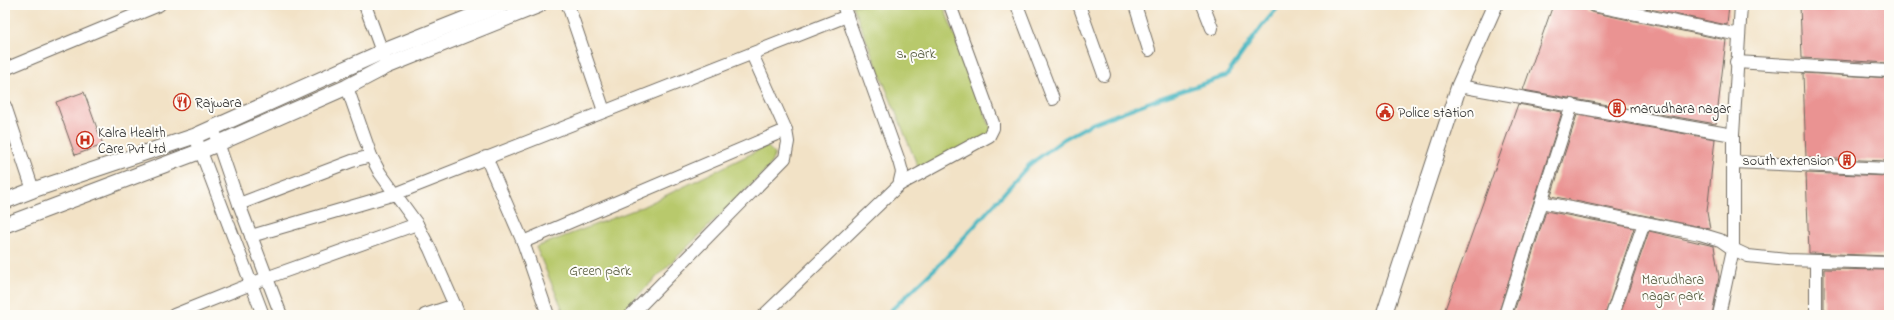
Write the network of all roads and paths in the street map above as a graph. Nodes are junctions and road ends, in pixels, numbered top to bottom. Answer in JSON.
{"nodes":[{"id":1,"x":160,"y":5,"type":"edge"},
{"id":2,"x":365,"y":5,"type":"edge"},
{"id":3,"x":500,"y":5,"type":"edge"},
{"id":4,"x":539,"y":5,"type":"edge"},
{"id":5,"x":568,"y":5,"type":"edge"},
{"id":6,"x":950,"y":5,"type":"edge"},
{"id":7,"x":1017,"y":5,"type":"edge"},
{"id":8,"x":1078,"y":5,"type":"edge"},
{"id":9,"x":1135,"y":5,"type":"edge"},
{"id":10,"x":1203,"y":5,"type":"edge"},
{"id":11,"x":1495,"y":5,"type":"edge"},
{"id":12,"x":1593,"y":5,"type":"edge"},
{"id":13,"x":1741,"y":5,"type":"edge"},
{"id":14,"x":845,"y":10,"type":"edge"},
{"id":15,"x":1212,"y":28,"type":"dead end"},
{"id":16,"x":1739,"y":35,"type":"junction"},
{"id":17,"x":1149,"y":50,"type":"dead end"},
{"id":18,"x":382,"y":52,"type":"junction"},
{"id":19,"x":752,"y":54,"type":"junction"},
{"id":20,"x":1736,"y":62,"type":"junction"},
{"id":21,"x":387,"y":66,"type":"junction"},
{"id":22,"x":5,"y":69,"type":"edge"},
{"id":23,"x":1889,"y":71,"type":"edge"},
{"id":24,"x":1104,"y":75,"type":"dead end"},
{"id":25,"x":1459,"y":86,"type":"junction"},
{"id":26,"x":347,"y":87,"type":"junction"},
{"id":27,"x":1054,"y":99,"type":"dead end"},
{"id":28,"x":1572,"y":105,"type":"junction"},
{"id":29,"x":5,"y":106,"type":"edge"},
{"id":30,"x":604,"y":111,"type":"junction"},
{"id":31,"x":213,"y":128,"type":"junction"},
{"id":32,"x":786,"y":130,"type":"junction"},
{"id":33,"x":1733,"y":135,"type":"junction"},
{"id":34,"x":195,"y":136,"type":"junction"},
{"id":35,"x":217,"y":142,"type":"junction"},
{"id":36,"x":200,"y":151,"type":"junction"},
{"id":37,"x":371,"y":156,"type":"junction"},
{"id":38,"x":486,"y":157,"type":"junction"},
{"id":39,"x":1733,"y":162,"type":"junction"},
{"id":40,"x":1889,"y":169,"type":"edge"},
{"id":41,"x":899,"y":185,"type":"junction"},
{"id":42,"x":33,"y":190,"type":"junction"},
{"id":43,"x":395,"y":194,"type":"junction"},
{"id":44,"x":5,"y":201,"type":"edge"},
{"id":45,"x":1541,"y":202,"type":"junction"},
{"id":46,"x":239,"y":204,"type":"junction"},
{"id":47,"x":1644,"y":223,"type":"junction"},
{"id":48,"x":417,"y":224,"type":"junction"},
{"id":49,"x":5,"y":225,"type":"edge"},
{"id":50,"x":251,"y":236,"type":"junction"},
{"id":51,"x":523,"y":242,"type":"junction"},
{"id":52,"x":1733,"y":249,"type":"junction"},
{"id":53,"x":1816,"y":261,"type":"junction"},
{"id":54,"x":1889,"y":263,"type":"edge"},
{"id":55,"x":266,"y":278,"type":"junction"},
{"id":56,"x":252,"y":283,"type":"junction"},
{"id":57,"x":457,"y":310,"type":"edge"},
{"id":58,"x":174,"y":315,"type":"edge"},
{"id":59,"x":263,"y":315,"type":"edge"},
{"id":60,"x":281,"y":315,"type":"edge"},
{"id":61,"x":425,"y":315,"type":"edge"},
{"id":62,"x":548,"y":315,"type":"edge"},
{"id":63,"x":631,"y":315,"type":"edge"},
{"id":64,"x":764,"y":315,"type":"edge"},
{"id":65,"x":1384,"y":315,"type":"edge"},
{"id":66,"x":1505,"y":315,"type":"edge"},
{"id":67,"x":1612,"y":315,"type":"edge"},
{"id":68,"x":1719,"y":315,"type":"edge"},
{"id":69,"x":1816,"y":315,"type":"edge"}],
"edges":[{"from":1,"to":22,"type":"street"},
{"from":2,"to":18,"type":"street"},
{"from":3,"to":18,"type":"street"},
{"from":4,"to":21,"type":"street"},
{"from":5,"to":30,"type":"street"},
{"from":6,"to":41,"type":"street"},
{"from":7,"to":27,"type":"street"},
{"from":8,"to":24,"type":"street"},
{"from":9,"to":17,"type":"street"},
{"from":10,"to":15,"type":"street"},
{"from":11,"to":25,"type":"street"},
{"from":12,"to":16,"type":"street"},
{"from":13,"to":16,"type":"street"},
{"from":14,"to":19,"type":"street"},
{"from":14,"to":41,"type":"street"},
{"from":16,"to":20,"type":"street"},
{"from":18,"to":21,"type":"street"},
{"from":18,"to":31,"type":"street"},
{"from":19,"to":30,"type":"street"},
{"from":19,"to":32,"type":"street"},
{"from":20,"to":23,"type":"street"},
{"from":20,"to":33,"type":"street"},
{"from":21,"to":26,"type":"street"},
{"from":25,"to":28,"type":"street"},
{"from":25,"to":65,"type":"street"},
{"from":26,"to":35,"type":"street"},
{"from":26,"to":37,"type":"street"},
{"from":28,"to":33,"type":"street"},
{"from":28,"to":45,"type":"street"},
{"from":29,"to":42,"type":"street"},
{"from":30,"to":38,"type":"street"},
{"from":31,"to":34,"type":"street"},
{"from":31,"to":35,"type":"street"},
{"from":32,"to":51,"type":"street"},
{"from":32,"to":63,"type":"street"},
{"from":33,"to":39,"type":"street"},
{"from":34,"to":36,"type":"street"},
{"from":34,"to":42,"type":"street"},
{"from":35,"to":36,"type":"street"},
{"from":35,"to":46,"type":"street"},
{"from":36,"to":49,"type":"street"},
{"from":36,"to":56,"type":"street"},
{"from":37,"to":43,"type":"street"},
{"from":37,"to":46,"type":"street"},
{"from":38,"to":43,"type":"street"},
{"from":38,"to":51,"type":"street"},
{"from":39,"to":40,"type":"street"},
{"from":39,"to":52,"type":"street"},
{"from":41,"to":64,"type":"street"},
{"from":42,"to":44,"type":"street"},
{"from":43,"to":48,"type":"street"},
{"from":43,"to":50,"type":"street"},
{"from":45,"to":47,"type":"street"},
{"from":45,"to":66,"type":"street"},
{"from":46,"to":50,"type":"street"},
{"from":47,"to":52,"type":"street"},
{"from":47,"to":67,"type":"street"},
{"from":48,"to":55,"type":"street"},
{"from":48,"to":57,"type":"street"},
{"from":50,"to":55,"type":"street"},
{"from":51,"to":62,"type":"street"},
{"from":52,"to":53,"type":"street"},
{"from":52,"to":68,"type":"street"},
{"from":53,"to":54,"type":"street"},
{"from":53,"to":69,"type":"street"},
{"from":55,"to":56,"type":"street"},
{"from":55,"to":60,"type":"street"},
{"from":56,"to":58,"type":"street"},
{"from":56,"to":59,"type":"street"},
{"from":57,"to":61,"type":"street"}]}
